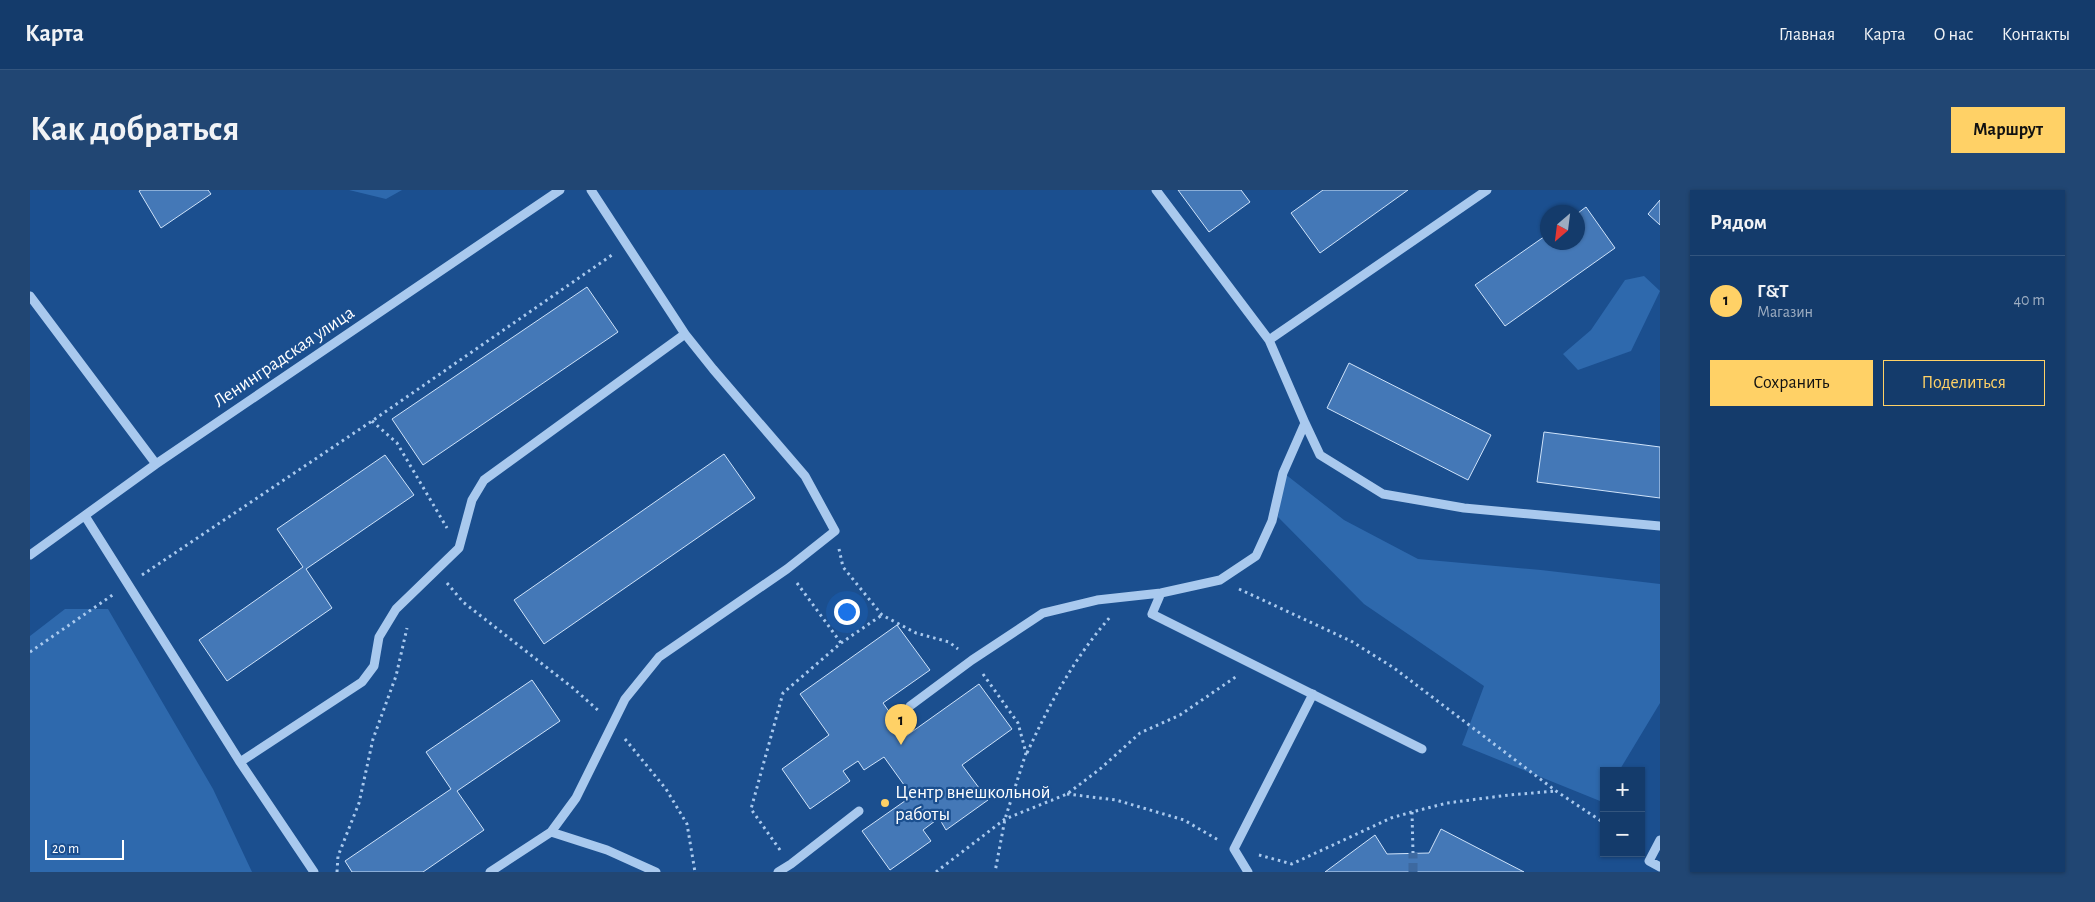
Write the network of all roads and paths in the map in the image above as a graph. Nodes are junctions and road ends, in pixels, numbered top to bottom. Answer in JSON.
{"nodes":[{"id":1,"x":560,"y":190,"type":"edge"},
{"id":2,"x":591,"y":190,"type":"edge"},
{"id":3,"x":1156,"y":190,"type":"edge"},
{"id":4,"x":1487,"y":190,"type":"edge"},
{"id":5,"x":627,"y":245,"type":"junction"},
{"id":6,"x":30,"y":296,"type":"edge"},
{"id":7,"x":686,"y":334,"type":"junction"},
{"id":8,"x":1268,"y":340,"type":"junction"},
{"id":9,"x":372,"y":421,"type":"junction"},
{"id":10,"x":1305,"y":423,"type":"junction"},
{"id":11,"x":156,"y":464,"type":"junction"},
{"id":12,"x":85,"y":516,"type":"junction"},
{"id":13,"x":1660,"y":526,"type":"edge"},
{"id":14,"x":835,"y":531,"type":"junction"},
{"id":15,"x":459,"y":548,"type":"junction"},
{"id":16,"x":30,"y":555,"type":"edge"},
{"id":17,"x":787,"y":569,"type":"junction"},
{"id":18,"x":436,"y":570,"type":"junction"},
{"id":19,"x":1220,"y":580,"type":"junction"},
{"id":20,"x":128,"y":585,"type":"junction"},
{"id":21,"x":416,"y":592,"type":"junction"},
{"id":22,"x":1161,"y":593,"type":"junction"},
{"id":23,"x":1127,"y":597,"type":"junction"},
{"id":24,"x":882,"y":615,"type":"junction"},
{"id":25,"x":841,"y":643,"type":"junction"},
{"id":26,"x":30,"y":652,"type":"edge"},
{"id":27,"x":972,"y":660,"type":"junction"},
{"id":28,"x":1254,"y":665,"type":"junction"},
{"id":29,"x":1312,"y":694,"type":"junction"},
{"id":30,"x":910,"y":706,"type":"dead end"},
{"id":31,"x":613,"y":724,"type":"junction"},
{"id":32,"x":1422,"y":749,"type":"dead end"},
{"id":33,"x":1026,"y":753,"type":"junction"},
{"id":34,"x":240,"y":762,"type":"junction"},
{"id":35,"x":1556,"y":791,"type":"junction"},
{"id":36,"x":1067,"y":794,"type":"junction"},
{"id":37,"x":859,"y":811,"type":"dead end"},
{"id":38,"x":1412,"y":812,"type":"junction"},
{"id":39,"x":1005,"y":819,"type":"junction"},
{"id":40,"x":1600,"y":820,"type":"edge"},
{"id":41,"x":551,"y":832,"type":"junction"},
{"id":42,"x":1660,"y":840,"type":"edge"},
{"id":43,"x":1234,"y":849,"type":"junction"},
{"id":44,"x":1413,"y":853,"type":"tunnel mouth"},
{"id":45,"x":791,"y":864,"type":"junction"},
{"id":46,"x":1660,"y":867,"type":"edge"},
{"id":47,"x":314,"y":872,"type":"edge"},
{"id":48,"x":337,"y":872,"type":"edge"},
{"id":49,"x":490,"y":872,"type":"edge"},
{"id":50,"x":656,"y":872,"type":"edge"},
{"id":51,"x":695,"y":872,"type":"edge"},
{"id":52,"x":778,"y":872,"type":"edge"},
{"id":53,"x":936,"y":872,"type":"edge"},
{"id":54,"x":996,"y":872,"type":"edge"},
{"id":55,"x":1248,"y":872,"type":"edge"}],
"edges":[{"from":1,"to":11,"type":"street","name":"Ленинградская улица"},
{"from":2,"to":5,"type":"street"},
{"from":3,"to":8,"type":"street"},
{"from":4,"to":8,"type":"street"},
{"from":5,"to":7,"type":"street"},
{"from":5,"to":9,"type":"path"},
{"from":6,"to":11,"type":"street"},
{"from":7,"to":14,"type":"street"},
{"from":7,"to":15,"type":"street"},
{"from":8,"to":10,"type":"street"},
{"from":9,"to":15,"type":"path"},
{"from":9,"to":20,"type":"path"},
{"from":10,"to":13,"type":"street"},
{"from":10,"to":19,"type":"street"},
{"from":11,"to":12,"type":"street","name":"Ленинградская улица"},
{"from":12,"to":16,"type":"street","name":"Ленинградская улица"},
{"from":12,"to":20,"type":"street"},
{"from":14,"to":17,"type":"street"},
{"from":14,"to":24,"type":"path"},
{"from":15,"to":18,"type":"street"},
{"from":17,"to":25,"type":"path"},
{"from":17,"to":31,"type":"street"},
{"from":18,"to":21,"type":"street"},
{"from":18,"to":31,"type":"path"},
{"from":19,"to":22,"type":"street"},
{"from":19,"to":35,"type":"path"},
{"from":20,"to":26,"type":"path"},
{"from":20,"to":34,"type":"street"},
{"from":21,"to":34,"type":"street"},
{"from":21,"to":48,"type":"path"},
{"from":22,"to":23,"type":"street"},
{"from":22,"to":28,"type":"street"},
{"from":23,"to":27,"type":"street"},
{"from":23,"to":33,"type":"path"},
{"from":24,"to":25,"type":"path"},
{"from":24,"to":27,"type":"path"},
{"from":25,"to":45,"type":"path"},
{"from":27,"to":30,"type":"street"},
{"from":27,"to":33,"type":"path"},
{"from":28,"to":29,"type":"street"},
{"from":28,"to":36,"type":"path"},
{"from":29,"to":32,"type":"street"},
{"from":29,"to":43,"type":"street"},
{"from":31,"to":41,"type":"street"},
{"from":31,"to":51,"type":"path"},
{"from":33,"to":39,"type":"path"},
{"from":34,"to":47,"type":"street"},
{"from":35,"to":38,"type":"path"},
{"from":35,"to":40,"type":"path"},
{"from":36,"to":39,"type":"path"},
{"from":36,"to":43,"type":"path"},
{"from":37,"to":45,"type":"street"},
{"from":38,"to":43,"type":"path"},
{"from":38,"to":44,"type":"path"},
{"from":39,"to":53,"type":"path"},
{"from":39,"to":54,"type":"path"},
{"from":41,"to":49,"type":"street"},
{"from":41,"to":50,"type":"street"},
{"from":42,"to":46,"type":"street"},
{"from":43,"to":55,"type":"street"},
{"from":45,"to":52,"type":"street"}]}
